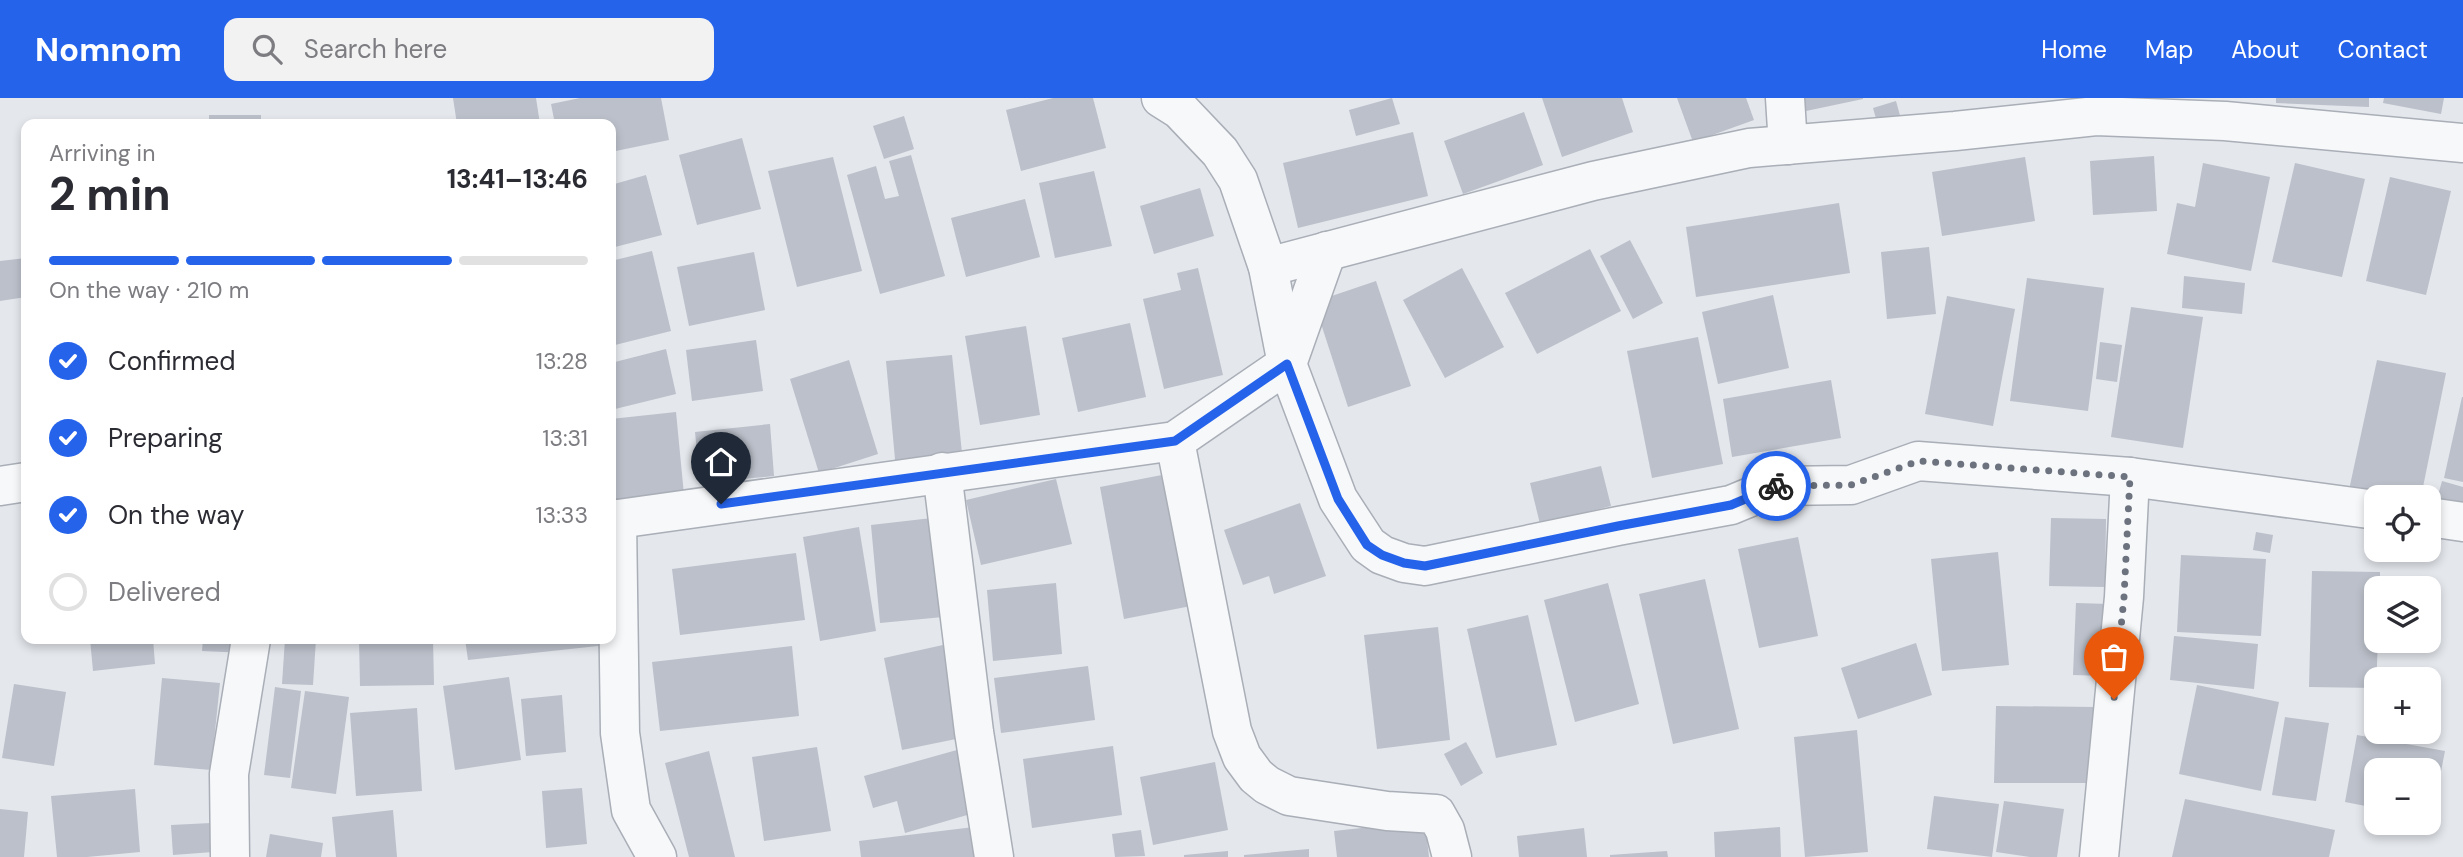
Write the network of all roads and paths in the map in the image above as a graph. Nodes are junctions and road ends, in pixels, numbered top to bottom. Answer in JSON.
{"nodes":[{"id":1,"x":1161,"y":98,"type":"edge"},
{"id":2,"x":1785,"y":98,"type":"edge"},
{"id":3,"x":2226,"y":109,"type":"edge"},
{"id":4,"x":2463,"y":143,"type":"edge"},
{"id":5,"x":1788,"y":145,"type":"junction"},
{"id":6,"x":1326,"y":251,"type":"junction"},
{"id":7,"x":1268,"y":267,"type":"junction"},
{"id":8,"x":1287,"y":364,"type":"junction"},
{"id":9,"x":1175,"y":441,"type":"junction"},
{"id":10,"x":942,"y":472,"type":"junction"},
{"id":11,"x":2130,"y":477,"type":"junction"},
{"id":12,"x":21,"y":483,"type":"edge"},
{"id":13,"x":0,"y":486,"type":"edge"},
{"id":14,"x":2364,"y":508,"type":"edge"},
{"id":15,"x":2441,"y":519,"type":"edge"},
{"id":16,"x":616,"y":520,"type":"edge"},
{"id":17,"x":2463,"y":522,"type":"edge"},
{"id":18,"x":616,"y":591,"type":"edge"},
{"id":19,"x":250,"y":644,"type":"edge"},
{"id":20,"x":230,"y":857,"type":"edge"},
{"id":21,"x":657,"y":857,"type":"edge"},
{"id":22,"x":994,"y":857,"type":"edge"},
{"id":23,"x":1452,"y":857,"type":"edge"},
{"id":24,"x":2099,"y":857,"type":"edge"}],
"edges":[{"from":1,"to":7,"type":"street"},
{"from":2,"to":5,"type":"street"},
{"from":3,"to":4,"type":"street"},
{"from":3,"to":5,"type":"street"},
{"from":5,"to":6,"type":"street"},
{"from":6,"to":7,"type":"street"},
{"from":6,"to":8,"type":"street"},
{"from":7,"to":8,"type":"street"},
{"from":8,"to":9,"type":"street"},
{"from":8,"to":11,"type":"street"},
{"from":9,"to":10,"type":"street"},
{"from":9,"to":23,"type":"street"},
{"from":10,"to":16,"type":"street"},
{"from":10,"to":22,"type":"street"},
{"from":11,"to":14,"type":"street"},
{"from":11,"to":24,"type":"street"},
{"from":12,"to":13,"type":"street"},
{"from":15,"to":17,"type":"street"},
{"from":18,"to":21,"type":"street"},
{"from":19,"to":20,"type":"street"}]}
